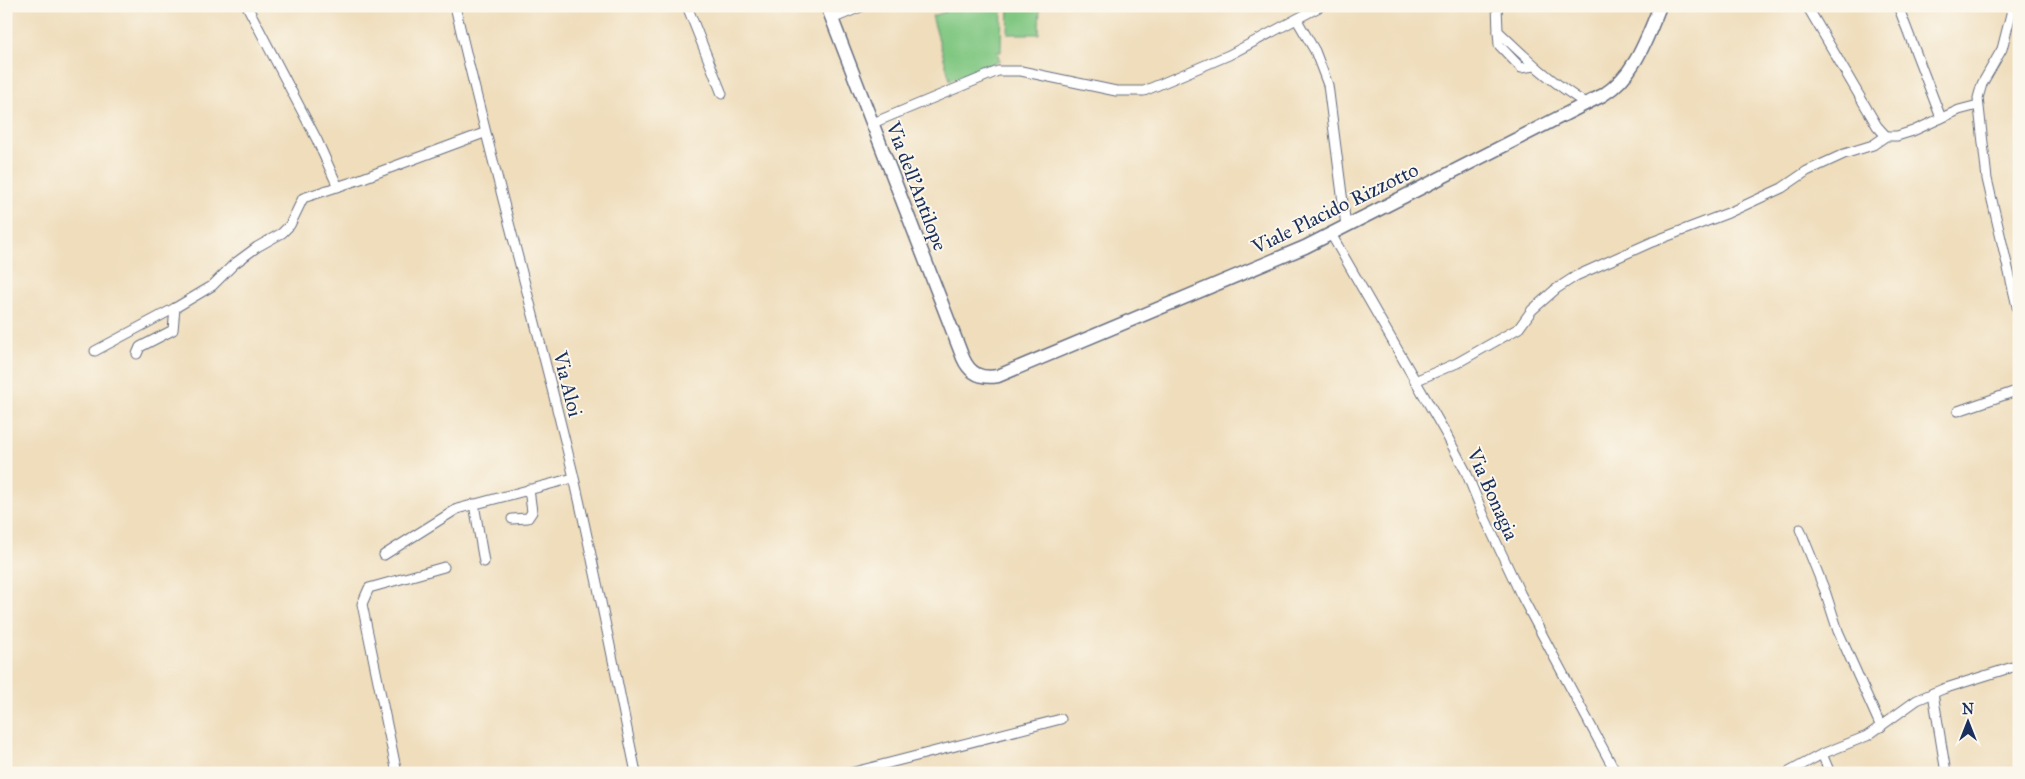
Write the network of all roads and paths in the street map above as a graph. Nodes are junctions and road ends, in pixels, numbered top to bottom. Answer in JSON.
{"nodes":[{"id":1,"x":246,"y":6,"type":"edge"},
{"id":2,"x":455,"y":6,"type":"edge"},
{"id":3,"x":686,"y":6,"type":"edge"},
{"id":4,"x":827,"y":6,"type":"edge"},
{"id":5,"x":863,"y":6,"type":"edge"},
{"id":6,"x":1321,"y":6,"type":"edge"},
{"id":7,"x":1496,"y":6,"type":"edge"},
{"id":8,"x":1660,"y":6,"type":"edge"},
{"id":9,"x":1807,"y":6,"type":"edge"},
{"id":10,"x":1898,"y":6,"type":"edge"},
{"id":11,"x":2013,"y":6,"type":"edge"},
{"id":12,"x":832,"y":19,"type":"junction"},
{"id":13,"x":1297,"y":20,"type":"junction"},
{"id":14,"x":722,"y":94,"type":"dead end"},
{"id":15,"x":1587,"y":104,"type":"junction"},
{"id":16,"x":1978,"y":105,"type":"junction"},
{"id":17,"x":1941,"y":118,"type":"junction"},
{"id":18,"x":873,"y":123,"type":"junction"},
{"id":19,"x":484,"y":133,"type":"junction"},
{"id":20,"x":1886,"y":136,"type":"junction"},
{"id":21,"x":338,"y":187,"type":"junction"},
{"id":22,"x":1346,"y":226,"type":"junction"},
{"id":23,"x":1331,"y":234,"type":"junction"},
{"id":24,"x":176,"y":308,"type":"junction"},
{"id":25,"x":2019,"y":315,"type":"edge"},
{"id":26,"x":95,"y":351,"type":"dead end"},
{"id":27,"x":136,"y":354,"type":"dead end"},
{"id":28,"x":976,"y":375,"type":"joint"},
{"id":29,"x":1415,"y":381,"type":"junction"},
{"id":30,"x":2019,"y":390,"type":"edge"},
{"id":31,"x":1958,"y":410,"type":"dead end"},
{"id":32,"x":574,"y":478,"type":"junction"},
{"id":33,"x":529,"y":489,"type":"junction"},
{"id":34,"x":474,"y":504,"type":"junction"},
{"id":35,"x":512,"y":520,"type":"dead end"},
{"id":36,"x":1800,"y":529,"type":"dead end"},
{"id":37,"x":384,"y":555,"type":"dead end"},
{"id":38,"x":484,"y":562,"type":"dead end"},
{"id":39,"x":444,"y":567,"type":"dead end"},
{"id":40,"x":2019,"y":665,"type":"edge"},
{"id":41,"x":1933,"y":693,"type":"junction"},
{"id":42,"x":1061,"y":718,"type":"dead end"},
{"id":43,"x":1881,"y":727,"type":"junction"},
{"id":44,"x":1822,"y":754,"type":"junction"},
{"id":45,"x":397,"y":773,"type":"edge"},
{"id":46,"x":636,"y":773,"type":"edge"},
{"id":47,"x":850,"y":773,"type":"edge"},
{"id":48,"x":1616,"y":773,"type":"edge"},
{"id":49,"x":1786,"y":773,"type":"edge"},
{"id":50,"x":1830,"y":773,"type":"edge"},
{"id":51,"x":1946,"y":773,"type":"edge"}],
"edges":[{"from":1,"to":21,"type":"street"},
{"from":2,"to":19,"type":"street","name":"Via Aloi"},
{"from":3,"to":14,"type":"street"},
{"from":4,"to":12,"type":"street","name":"Via dell'Antilope"},
{"from":5,"to":12,"type":"street"},
{"from":6,"to":13,"type":"street"},
{"from":7,"to":15,"type":"street"},
{"from":8,"to":15,"type":"street","name":"Viale Placido Rizzotto"},
{"from":9,"to":20,"type":"street"},
{"from":10,"to":17,"type":"street"},
{"from":11,"to":16,"type":"street"},
{"from":12,"to":18,"type":"street","name":"Via dell'Antilope"},
{"from":13,"to":18,"type":"street"},
{"from":13,"to":22,"type":"street"},
{"from":15,"to":22,"type":"street","name":"Viale Placido Rizzotto"},
{"from":16,"to":17,"type":"street"},
{"from":16,"to":25,"type":"street"},
{"from":17,"to":20,"type":"street"},
{"from":18,"to":28,"type":"street","name":"Via dell'Antilope"},
{"from":19,"to":21,"type":"street"},
{"from":19,"to":32,"type":"street","name":"Via Aloi"},
{"from":20,"to":29,"type":"street"},
{"from":21,"to":24,"type":"street"},
{"from":22,"to":23,"type":"street","name":"Viale Placido Rizzotto"},
{"from":23,"to":28,"type":"street","name":"Viale Placido Rizzotto"},
{"from":23,"to":29,"type":"street","name":"Via Bonagia"},
{"from":24,"to":26,"type":"street"},
{"from":24,"to":27,"type":"street"},
{"from":29,"to":48,"type":"street","name":"Via Bonagia"},
{"from":30,"to":31,"type":"street"},
{"from":32,"to":33,"type":"street"},
{"from":32,"to":46,"type":"street","name":"Via Aloi"},
{"from":33,"to":34,"type":"street"},
{"from":33,"to":35,"type":"street"},
{"from":34,"to":37,"type":"street"},
{"from":34,"to":38,"type":"street"},
{"from":36,"to":43,"type":"street"},
{"from":39,"to":45,"type":"street"},
{"from":40,"to":41,"type":"street"},
{"from":41,"to":43,"type":"street"},
{"from":41,"to":51,"type":"street"},
{"from":42,"to":47,"type":"street"},
{"from":43,"to":44,"type":"street"},
{"from":44,"to":49,"type":"street"},
{"from":44,"to":50,"type":"street"}]}
